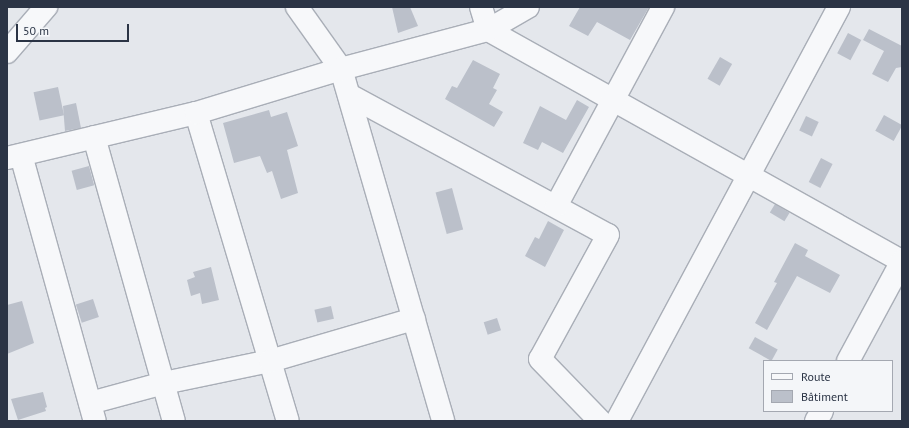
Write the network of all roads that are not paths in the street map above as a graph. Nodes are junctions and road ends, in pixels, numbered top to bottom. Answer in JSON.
{"nodes":[{"id":1,"x":46,"y":7,"type":"edge"},
{"id":2,"x":297,"y":7,"type":"edge"},
{"id":3,"x":481,"y":7,"type":"edge"},
{"id":4,"x":528,"y":7,"type":"edge"},
{"id":5,"x":663,"y":7,"type":"edge"},
{"id":6,"x":840,"y":7,"type":"edge"},
{"id":7,"x":488,"y":30,"type":"junction"},
{"id":8,"x":7,"y":52,"type":"edge"},
{"id":9,"x":341,"y":69,"type":"junction"},
{"id":10,"x":349,"y":95,"type":"junction"},
{"id":11,"x":613,"y":100,"type":"junction"},
{"id":12,"x":196,"y":113,"type":"junction"},
{"id":13,"x":94,"y":137,"type":"junction"},
{"id":14,"x":14,"y":156,"type":"edge"},
{"id":15,"x":749,"y":175,"type":"junction"},
{"id":16,"x":556,"y":206,"type":"junction"},
{"id":17,"x":902,"y":261,"type":"edge"},
{"id":18,"x":414,"y":319,"type":"junction"},
{"id":19,"x":849,"y":360,"type":"edge"},
{"id":20,"x":270,"y":361,"type":"junction"},
{"id":21,"x":164,"y":384,"type":"junction"},
{"id":22,"x":93,"y":412,"type":"edge"},
{"id":23,"x":821,"y":412,"type":"edge"},
{"id":24,"x":174,"y":421,"type":"edge"},
{"id":25,"x":288,"y":421,"type":"edge"},
{"id":26,"x":443,"y":421,"type":"edge"},
{"id":27,"x":600,"y":421,"type":"edge"},
{"id":28,"x":617,"y":421,"type":"edge"},
{"id":29,"x":816,"y":421,"type":"edge"}],
"edges":[{"from":1,"to":8,"type":"street"},
{"from":2,"to":9,"type":"street"},
{"from":3,"to":7,"type":"street"},
{"from":4,"to":7,"type":"street"},
{"from":5,"to":11,"type":"street"},
{"from":6,"to":15,"type":"street"},
{"from":7,"to":9,"type":"street"},
{"from":7,"to":11,"type":"street"},
{"from":9,"to":10,"type":"street"},
{"from":9,"to":12,"type":"street"},
{"from":10,"to":16,"type":"street"},
{"from":10,"to":18,"type":"street"},
{"from":11,"to":15,"type":"street"},
{"from":11,"to":16,"type":"street"},
{"from":12,"to":13,"type":"street"},
{"from":12,"to":20,"type":"street"},
{"from":13,"to":14,"type":"street"},
{"from":13,"to":21,"type":"street"},
{"from":14,"to":22,"type":"street"},
{"from":15,"to":17,"type":"street"},
{"from":15,"to":28,"type":"street"},
{"from":16,"to":27,"type":"street"},
{"from":17,"to":19,"type":"street"},
{"from":18,"to":20,"type":"street"},
{"from":18,"to":26,"type":"street"},
{"from":20,"to":21,"type":"street"},
{"from":20,"to":25,"type":"street"},
{"from":21,"to":22,"type":"street"},
{"from":21,"to":24,"type":"street"},
{"from":23,"to":29,"type":"street"}]}
